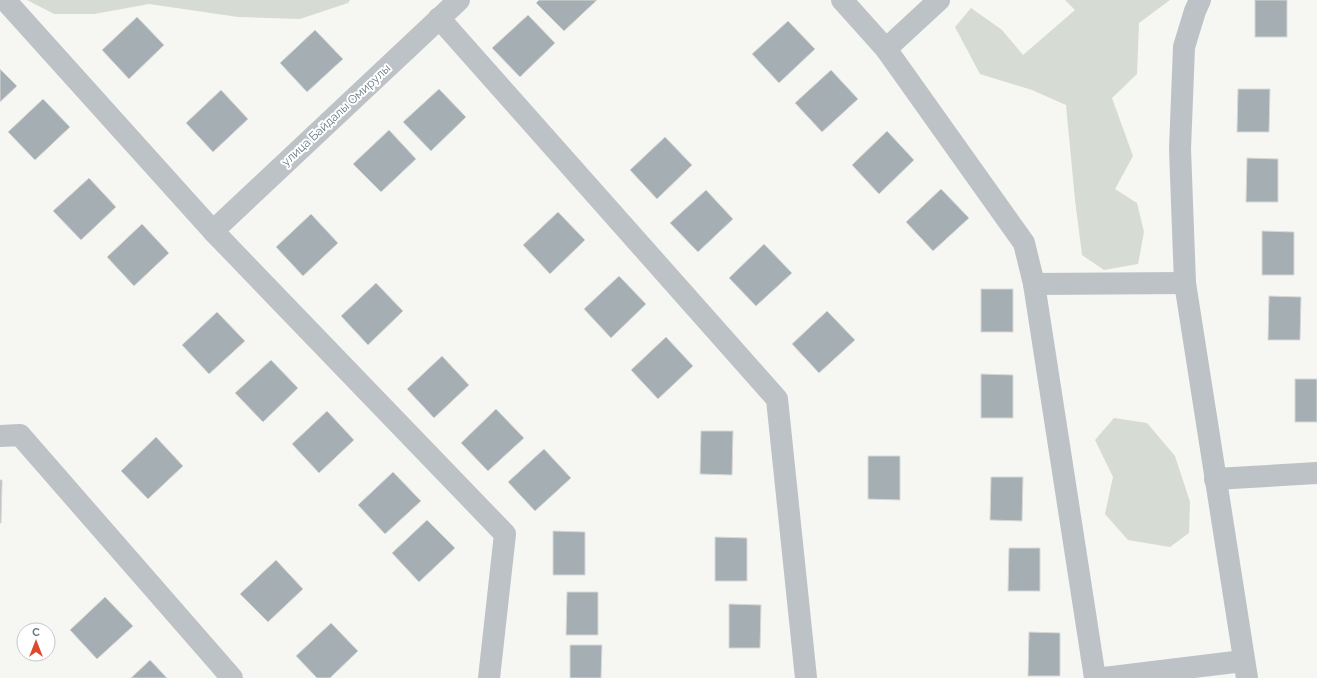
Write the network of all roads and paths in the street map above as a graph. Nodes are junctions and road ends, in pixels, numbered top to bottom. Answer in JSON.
{"nodes":[{"id":1,"x":5,"y":0,"type":"edge"},
{"id":2,"x":459,"y":0,"type":"edge"},
{"id":3,"x":842,"y":0,"type":"edge"},
{"id":4,"x":939,"y":0,"type":"edge"},
{"id":5,"x":1200,"y":0,"type":"edge"},
{"id":6,"x":439,"y":18,"type":"junction"},
{"id":7,"x":886,"y":49,"type":"junction"},
{"id":8,"x":213,"y":231,"type":"junction"},
{"id":9,"x":1185,"y":283,"type":"junction"},
{"id":10,"x":1034,"y":284,"type":"junction"},
{"id":11,"x":0,"y":436,"type":"edge"},
{"id":12,"x":1317,"y":473,"type":"edge"},
{"id":13,"x":1215,"y":479,"type":"junction"},
{"id":14,"x":1245,"y":669,"type":"edge"},
{"id":15,"x":232,"y":678,"type":"edge"},
{"id":16,"x":489,"y":678,"type":"edge"},
{"id":17,"x":806,"y":678,"type":"edge"},
{"id":18,"x":1095,"y":678,"type":"edge"},
{"id":19,"x":1104,"y":678,"type":"edge"}],
"edges":[{"from":1,"to":8,"type":"street"},
{"from":2,"to":6,"type":"street","name":"улица Байдалы Омирулы"},
{"from":3,"to":7,"type":"street"},
{"from":4,"to":7,"type":"street"},
{"from":5,"to":9,"type":"street"},
{"from":6,"to":8,"type":"street","name":"улица Байдалы Омирулы"},
{"from":6,"to":17,"type":"street"},
{"from":7,"to":10,"type":"street"},
{"from":8,"to":16,"type":"street"},
{"from":9,"to":10,"type":"street"},
{"from":9,"to":13,"type":"street"},
{"from":10,"to":18,"type":"street"},
{"from":11,"to":15,"type":"street"},
{"from":12,"to":13,"type":"street"},
{"from":13,"to":14,"type":"street"},
{"from":14,"to":19,"type":"street"}]}
